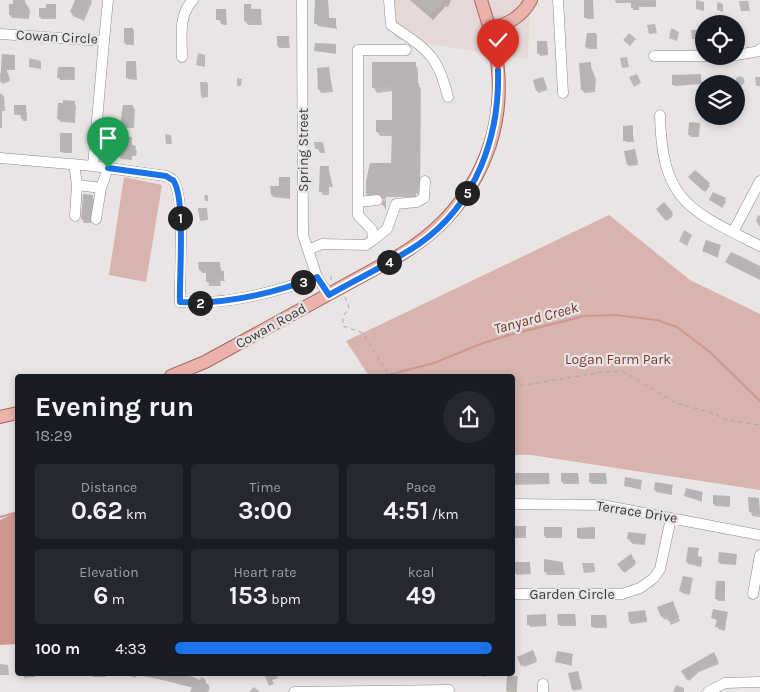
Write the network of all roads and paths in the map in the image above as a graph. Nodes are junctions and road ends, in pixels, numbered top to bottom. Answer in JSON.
{"nodes":[{"id":1,"x":108,"y":0,"type":"edge"},
{"id":2,"x":193,"y":0,"type":"edge"},
{"id":3,"x":302,"y":0,"type":"edge"},
{"id":4,"x":389,"y":0,"type":"edge"},
{"id":5,"x":481,"y":0,"type":"edge"},
{"id":6,"x":531,"y":0,"type":"edge"},
{"id":7,"x":558,"y":0,"type":"edge"},
{"id":8,"x":490,"y":29,"type":"junction"},
{"id":9,"x":0,"y":34,"type":"edge"},
{"id":10,"x":104,"y":41,"type":"junction"},
{"id":11,"x":760,"y":49,"type":"edge"},
{"id":12,"x":406,"y":50,"type":"dead end"},
{"id":13,"x":745,"y":54,"type":"edge"},
{"id":14,"x":654,"y":56,"type":"dead end"},
{"id":15,"x":695,"y":56,"type":"edge"},
{"id":16,"x":182,"y":57,"type":"dead end"},
{"id":17,"x":563,"y":93,"type":"dead end"},
{"id":18,"x":448,"y":97,"type":"dead end"},
{"id":19,"x":660,"y":115,"type":"dead end"},
{"id":20,"x":0,"y":158,"type":"edge"},
{"id":21,"x":74,"y":164,"type":"junction"},
{"id":22,"x":93,"y":166,"type":"junction"},
{"id":23,"x":108,"y":168,"type":"junction"},
{"id":24,"x":425,"y":181,"type":"dead end"},
{"id":25,"x":760,"y":181,"type":"edge"},
{"id":26,"x":77,"y":185,"type":"junction"},
{"id":27,"x":101,"y":188,"type":"junction"},
{"id":28,"x":358,"y":202,"type":"junction"},
{"id":29,"x":396,"y":204,"type":"junction"},
{"id":30,"x":75,"y":216,"type":"dead end"},
{"id":31,"x":96,"y":219,"type":"dead end"},
{"id":32,"x":733,"y":232,"type":"junction"},
{"id":33,"x":373,"y":240,"type":"junction"},
{"id":34,"x":760,"y":246,"type":"edge"},
{"id":35,"x":308,"y":250,"type":"junction"},
{"id":36,"x":331,"y":276,"type":"dead end"},
{"id":37,"x":317,"y":277,"type":"junction"},
{"id":38,"x":332,"y":293,"type":"junction"},
{"id":39,"x":176,"y":374,"type":"edge"},
{"id":40,"x":388,"y":374,"type":"edge"},
{"id":41,"x":515,"y":387,"type":"edge"},
{"id":42,"x":15,"y":414,"type":"edge"},
{"id":43,"x":0,"y":417,"type":"edge"},
{"id":44,"x":760,"y":425,"type":"edge"},
{"id":45,"x":515,"y":504,"type":"edge"},
{"id":46,"x":671,"y":518,"type":"junction"},
{"id":47,"x":760,"y":535,"type":"edge"},
{"id":48,"x":760,"y":555,"type":"edge"},
{"id":49,"x":515,"y":594,"type":"edge"},
{"id":50,"x":754,"y":594,"type":"dead end"},
{"id":51,"x":760,"y":682,"type":"edge"},
{"id":52,"x":449,"y":690,"type":"dead end"},
{"id":53,"x":294,"y":692,"type":"edge"},
{"id":54,"x":708,"y":692,"type":"edge"}],
"edges":[{"from":1,"to":10,"type":"street","name":"Cowan Circle"},
{"from":2,"to":16,"type":"street"},
{"from":3,"to":35,"type":"street","name":"Spring Street"},
{"from":4,"to":18,"type":"street"},
{"from":5,"to":8,"type":"main road","name":"Cowan Road"},
{"from":6,"to":8,"type":"main road"},
{"from":7,"to":17,"type":"street"},
{"from":8,"to":38,"type":"main road","name":"Cowan Road"},
{"from":9,"to":10,"type":"street","name":"Cowan Circle"},
{"from":10,"to":22,"type":"street"},
{"from":11,"to":13,"type":"street"},
{"from":12,"to":28,"type":"street"},
{"from":14,"to":15,"type":"street"},
{"from":19,"to":32,"type":"street"},
{"from":20,"to":21,"type":"street"},
{"from":21,"to":22,"type":"street"},
{"from":21,"to":26,"type":"street"},
{"from":22,"to":23,"type":"street"},
{"from":23,"to":27,"type":"street"},
{"from":23,"to":37,"type":"street"},
{"from":24,"to":29,"type":"street"},
{"from":25,"to":32,"type":"street"},
{"from":26,"to":27,"type":"street"},
{"from":26,"to":30,"type":"street"},
{"from":27,"to":31,"type":"street"},
{"from":28,"to":29,"type":"street"},
{"from":28,"to":33,"type":"street"},
{"from":29,"to":33,"type":"street"},
{"from":32,"to":34,"type":"street"},
{"from":33,"to":35,"type":"street"},
{"from":35,"to":37,"type":"street","name":"Spring Street"},
{"from":36,"to":38,"type":"path"},
{"from":37,"to":38,"type":"street","name":"Spring Street"},
{"from":38,"to":39,"type":"main road","name":"Cowan Road"},
{"from":38,"to":40,"type":"path"},
{"from":41,"to":44,"type":"path"},
{"from":42,"to":43,"type":"main road"},
{"from":45,"to":46,"type":"street","name":"Terrace Drive"},
{"from":46,"to":47,"type":"street","name":"Terrace Drive"},
{"from":46,"to":49,"type":"street","name":"Garden Circle"},
{"from":48,"to":50,"type":"street"},
{"from":51,"to":54,"type":"street"},
{"from":52,"to":53,"type":"street"}]}
